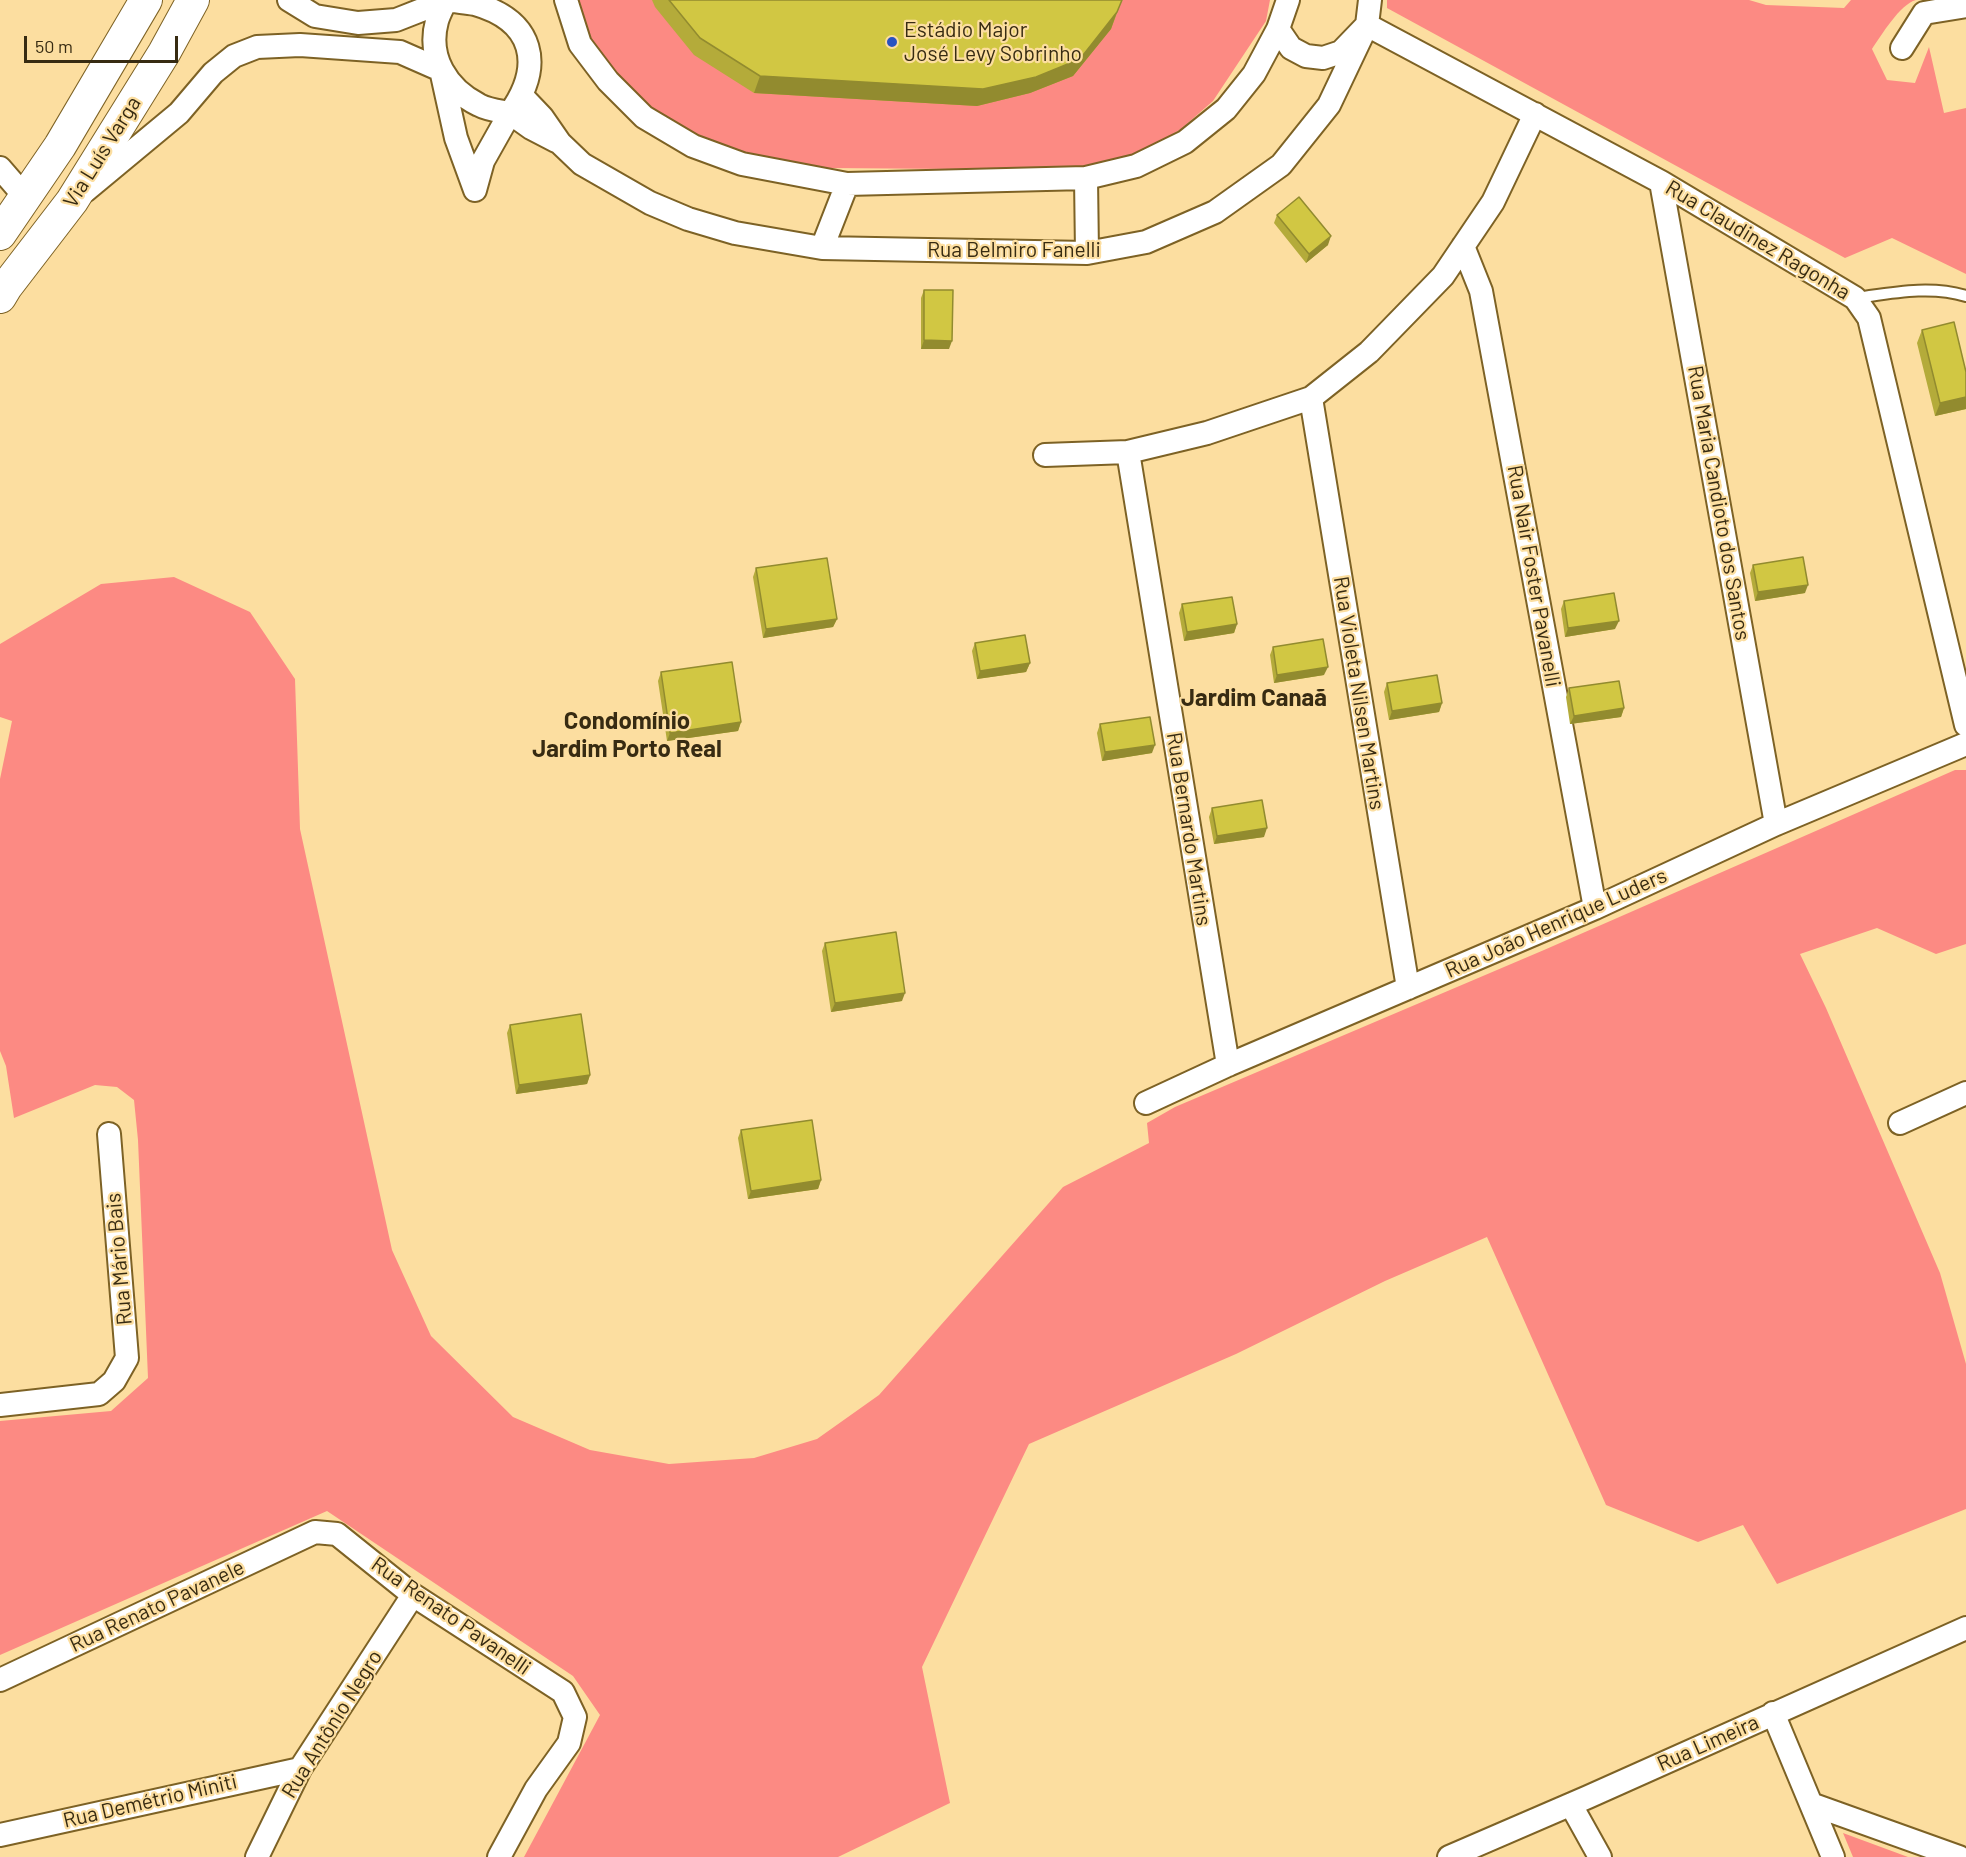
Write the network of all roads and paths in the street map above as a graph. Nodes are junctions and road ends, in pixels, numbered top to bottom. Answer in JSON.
{"nodes":[{"id":1,"x":146,"y":0,"type":"edge"},
{"id":2,"x":193,"y":0,"type":"edge"},
{"id":3,"x":289,"y":0,"type":"edge"},
{"id":4,"x":447,"y":0,"type":"edge"},
{"id":5,"x":566,"y":0,"type":"edge"},
{"id":6,"x":1288,"y":0,"type":"edge"},
{"id":7,"x":1370,"y":0,"type":"edge"},
{"id":8,"x":1966,"y":6,"type":"edge"},
{"id":9,"x":1367,"y":25,"type":"junction"},
{"id":10,"x":1278,"y":29,"type":"junction"},
{"id":11,"x":1902,"y":48,"type":"dead end"},
{"id":12,"x":441,"y":70,"type":"junction"},
{"id":13,"x":516,"y":105,"type":"junction"},
{"id":14,"x":1535,"y":114,"type":"junction"},
{"id":15,"x":0,"y":168,"type":"edge"},
{"id":16,"x":1086,"y":178,"type":"junction"},
{"id":17,"x":1661,"y":182,"type":"junction"},
{"id":18,"x":847,"y":184,"type":"junction"},
{"id":19,"x":26,"y":198,"type":"junction"},
{"id":20,"x":72,"y":201,"type":"junction"},
{"id":21,"x":0,"y":234,"type":"edge"},
{"id":22,"x":1463,"y":246,"type":"junction"},
{"id":23,"x":822,"y":248,"type":"junction"},
{"id":24,"x":1088,"y":253,"type":"junction"},
{"id":25,"x":1966,"y":296,"type":"edge"},
{"id":26,"x":0,"y":297,"type":"edge"},
{"id":27,"x":1855,"y":298,"type":"junction"},
{"id":28,"x":1311,"y":398,"type":"junction"},
{"id":29,"x":1128,"y":452,"type":"junction"},
{"id":30,"x":1045,"y":455,"type":"dead end"},
{"id":31,"x":1966,"y":724,"type":"edge"},
{"id":32,"x":1966,"y":744,"type":"edge"},
{"id":33,"x":1776,"y":824,"type":"junction"},
{"id":34,"x":1595,"y":908,"type":"junction"},
{"id":35,"x":1407,"y":988,"type":"junction"},
{"id":36,"x":1228,"y":1065,"type":"junction"},
{"id":37,"x":1966,"y":1093,"type":"edge"},
{"id":38,"x":1146,"y":1103,"type":"dead end"},
{"id":39,"x":1900,"y":1123,"type":"dead end"},
{"id":40,"x":109,"y":1134,"type":"dead end"},
{"id":41,"x":0,"y":1405,"type":"edge"},
{"id":42,"x":315,"y":1533,"type":"joint"},
{"id":43,"x":413,"y":1595,"type":"junction"},
{"id":44,"x":1966,"y":1628,"type":"edge"},
{"id":45,"x":0,"y":1680,"type":"edge"},
{"id":46,"x":1773,"y":1713,"type":"junction"},
{"id":47,"x":300,"y":1769,"type":"junction"},
{"id":48,"x":1579,"y":1801,"type":"junction"},
{"id":49,"x":1811,"y":1804,"type":"junction"},
{"id":50,"x":0,"y":1835,"type":"edge"},
{"id":51,"x":1596,"y":1849,"type":"edge"},
{"id":52,"x":257,"y":1857,"type":"edge"},
{"id":53,"x":499,"y":1857,"type":"edge"},
{"id":54,"x":1449,"y":1857,"type":"edge"},
{"id":55,"x":1833,"y":1857,"type":"edge"},
{"id":56,"x":1959,"y":1857,"type":"edge"}],
"edges":[{"from":1,"to":19,"type":"main road","name":"Via Luís Varga"},
{"from":2,"to":20,"type":"main road","name":"Via Luís Varga"},
{"from":3,"to":4,"type":"street"},
{"from":4,"to":12,"type":"street"},
{"from":4,"to":13,"type":"street"},
{"from":5,"to":18,"type":"street"},
{"from":6,"to":10,"type":"street"},
{"from":7,"to":9,"type":"street","name":"Rua Belmiro Fanelli"},
{"from":8,"to":11,"type":"street"},
{"from":9,"to":10,"type":"street"},
{"from":9,"to":14,"type":"street","name":"Rua Claudinez Ragonha"},
{"from":9,"to":24,"type":"street","name":"Rua Belmiro Fanelli"},
{"from":10,"to":16,"type":"street"},
{"from":12,"to":13,"type":"street"},
{"from":12,"to":13,"type":"street"},
{"from":12,"to":20,"type":"street"},
{"from":13,"to":23,"type":"street","name":"Rua Belmiro Fanelli"},
{"from":14,"to":17,"type":"street","name":"Rua Claudinez Ragonha"},
{"from":14,"to":22,"type":"street"},
{"from":15,"to":19,"type":"street"},
{"from":16,"to":18,"type":"street"},
{"from":16,"to":24,"type":"street"},
{"from":17,"to":27,"type":"street","name":"Rua Claudinez Ragonha"},
{"from":17,"to":33,"type":"street","name":"Rua Maria Candioto dos Santos"},
{"from":18,"to":23,"type":"street"},
{"from":19,"to":21,"type":"main road","name":"Via Luís Varga"},
{"from":20,"to":26,"type":"main road","name":"Via Luís Varga"},
{"from":22,"to":28,"type":"street"},
{"from":22,"to":34,"type":"street","name":"Rua Nair Foster Pavanelli"},
{"from":23,"to":24,"type":"street","name":"Rua Belmiro Fanelli"},
{"from":25,"to":27,"type":"lane"},
{"from":27,"to":31,"type":"street","name":"Rua Claudinez Ragonha"},
{"from":28,"to":29,"type":"street"},
{"from":28,"to":35,"type":"street","name":"Rua Violeta Nilsen Martins"},
{"from":29,"to":30,"type":"street"},
{"from":29,"to":36,"type":"street","name":"Rua Bernardo Martins"},
{"from":32,"to":33,"type":"street","name":"Rua João Henrique Luders"},
{"from":33,"to":34,"type":"street","name":"Rua João Henrique Luders"},
{"from":34,"to":35,"type":"street","name":"Rua João Henrique Luders"},
{"from":35,"to":36,"type":"street","name":"Rua João Henrique Luders"},
{"from":36,"to":38,"type":"street","name":"Rua João Henrique Luders"},
{"from":37,"to":39,"type":"street"},
{"from":40,"to":41,"type":"street","name":"Rua Mário Bais"},
{"from":42,"to":43,"type":"street","name":"Rua Renato Pavanelli"},
{"from":42,"to":45,"type":"street","name":"Rua Renato Pavanele"},
{"from":43,"to":47,"type":"street","name":"Rua Antônio Negro"},
{"from":43,"to":53,"type":"street","name":"Rua Renato Pavanelli"},
{"from":44,"to":46,"type":"street","name":"Rua Limeira"},
{"from":46,"to":48,"type":"street","name":"Rua Limeira"},
{"from":46,"to":49,"type":"street"},
{"from":47,"to":50,"type":"street","name":"Rua Demétrio Miniti"},
{"from":47,"to":52,"type":"street","name":"Rua Antônio Negro"},
{"from":48,"to":51,"type":"street"},
{"from":48,"to":54,"type":"street","name":"Rua Limeira"},
{"from":49,"to":55,"type":"street"},
{"from":49,"to":56,"type":"street"}]}
